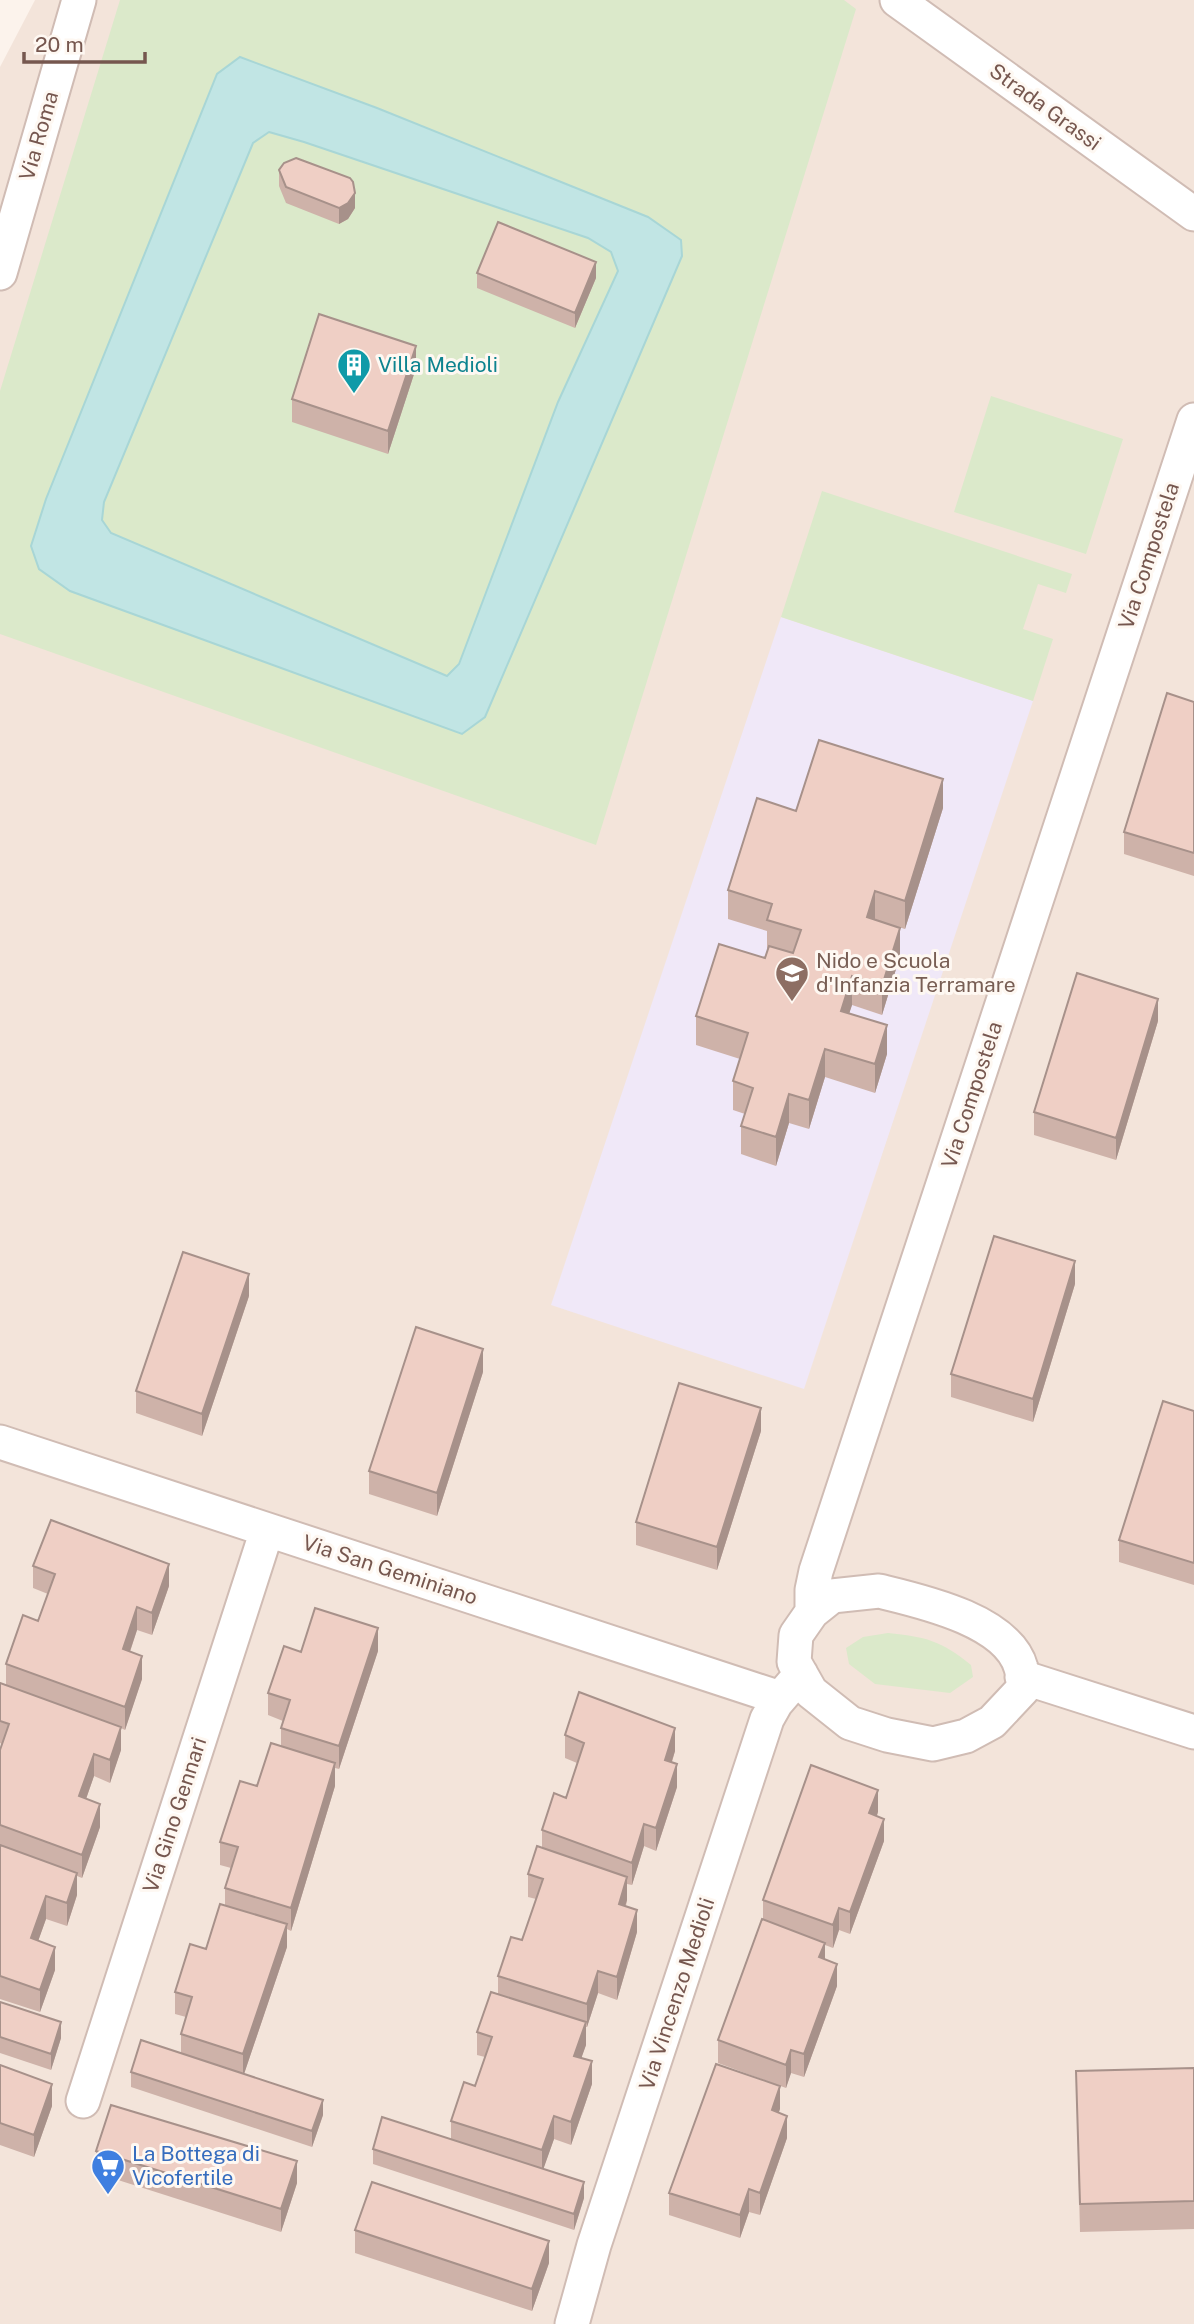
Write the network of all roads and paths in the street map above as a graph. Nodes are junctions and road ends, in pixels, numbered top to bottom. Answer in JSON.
{"nodes":[{"id":1,"x":79,"y":0,"type":"edge"},
{"id":2,"x":897,"y":0,"type":"edge"},
{"id":3,"x":1194,"y":214,"type":"edge"},
{"id":4,"x":0,"y":272,"type":"edge"},
{"id":5,"x":1194,"y":420,"type":"edge"},
{"id":6,"x":0,"y":1442,"type":"edge"},
{"id":7,"x":267,"y":1530,"type":"junction"},
{"id":8,"x":812,"y":1612,"type":"junction"},
{"id":9,"x":1022,"y":1677,"type":"junction"},
{"id":10,"x":790,"y":1686,"type":"junction"},
{"id":11,"x":1194,"y":1732,"type":"edge"},
{"id":12,"x":83,"y":2101,"type":"dead end"},
{"id":13,"x":572,"y":2324,"type":"edge"}],
"edges":[{"from":1,"to":4,"type":"street","name":"Via Roma"},
{"from":2,"to":3,"type":"street","name":"Strada Grassi"},
{"from":5,"to":8,"type":"street","name":"Via Compostela"},
{"from":6,"to":7,"type":"street","name":"Via San Geminiano"},
{"from":7,"to":10,"type":"street","name":"Via San Geminiano"},
{"from":7,"to":12,"type":"street","name":"Via Gino Gennari"},
{"from":8,"to":9,"type":"street"},
{"from":8,"to":10,"type":"street"},
{"from":9,"to":10,"type":"street"},
{"from":9,"to":11,"type":"street"},
{"from":10,"to":13,"type":"street","name":"Via Vincenzo Medioli"}]}
